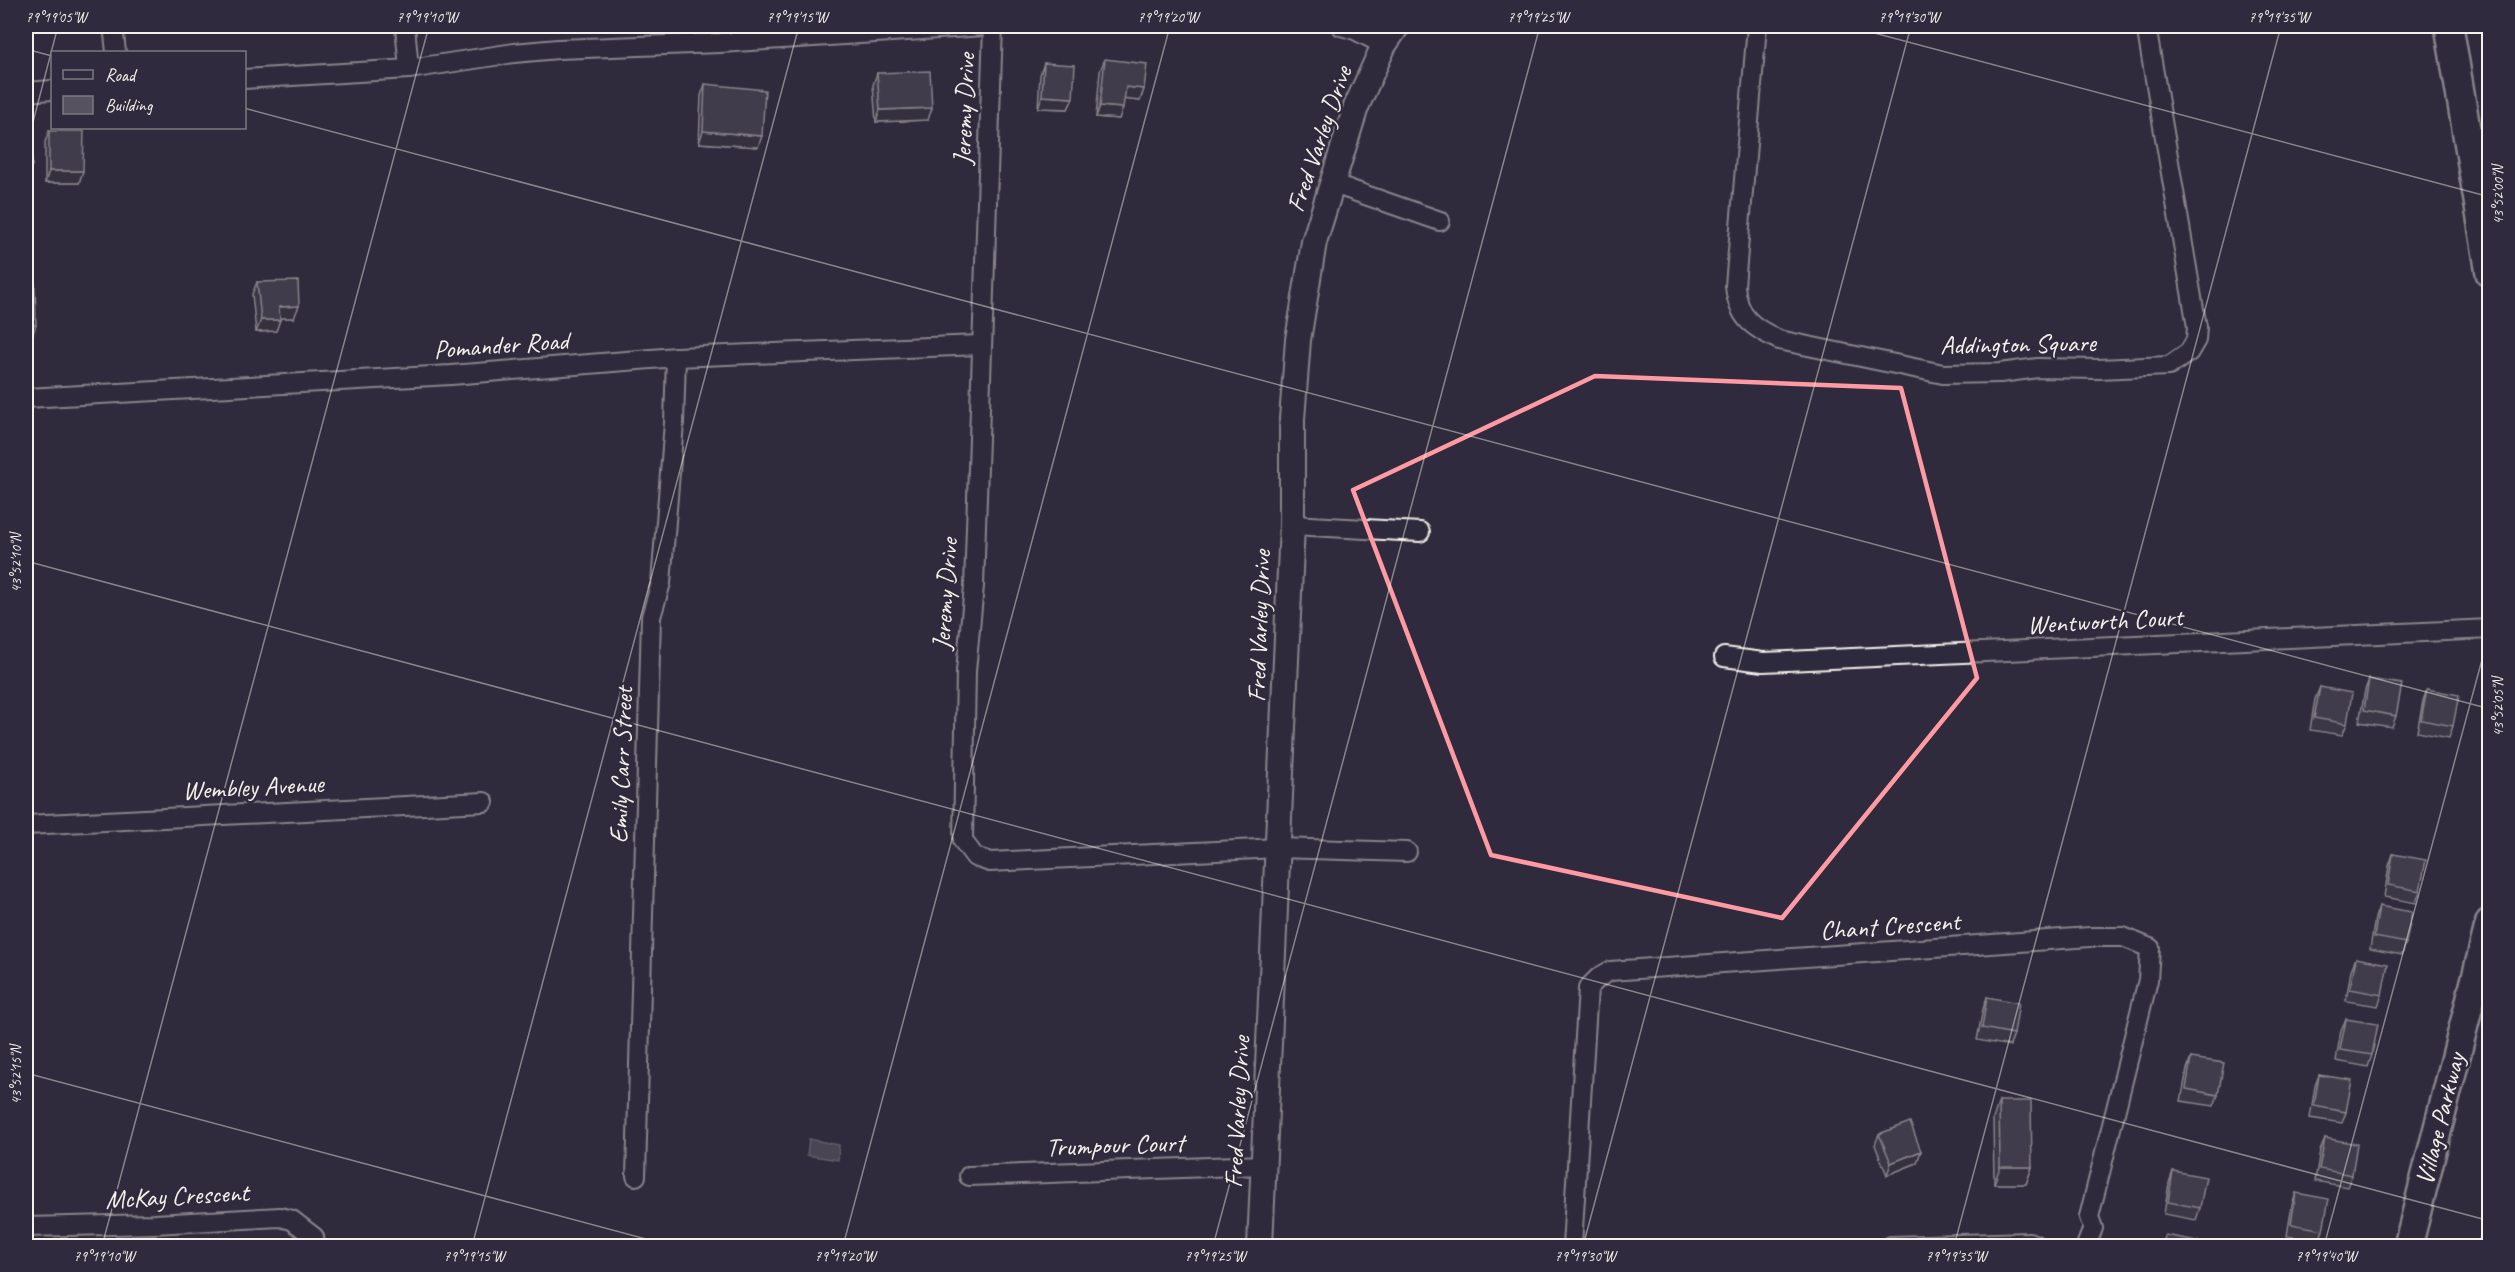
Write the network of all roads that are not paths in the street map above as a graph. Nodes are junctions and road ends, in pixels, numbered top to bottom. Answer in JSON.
{"nodes":[{"id":1,"x":113,"y":26,"type":"edge"},
{"id":2,"x":405,"y":26,"type":"edge"},
{"id":3,"x":985,"y":26,"type":"edge"},
{"id":4,"x":993,"y":26,"type":"edge"},
{"id":5,"x":1341,"y":26,"type":"edge"},
{"id":6,"x":1758,"y":26,"type":"edge"},
{"id":7,"x":2146,"y":26,"type":"edge"},
{"id":8,"x":2449,"y":26,"type":"edge"},
{"id":9,"x":721,"y":34,"type":"edge"},
{"id":10,"x":1390,"y":35,"type":"edge"},
{"id":11,"x":116,"y":51,"type":"edge"},
{"id":12,"x":409,"y":69,"type":"junction"},
{"id":13,"x":246,"y":79,"type":"edge"},
{"id":14,"x":51,"y":90,"type":"edge"},
{"id":15,"x":26,"y":92,"type":"edge"},
{"id":16,"x":2480,"y":154,"type":"edge"},
{"id":17,"x":1331,"y":183,"type":"junction"},
{"id":18,"x":1440,"y":221,"type":"dead end"},
{"id":19,"x":2490,"y":273,"type":"edge"},
{"id":20,"x":980,"y":345,"type":"junction"},
{"id":21,"x":676,"y":357,"type":"junction"},
{"id":22,"x":26,"y":398,"type":"edge"},
{"id":23,"x":1292,"y":525,"type":"junction"},
{"id":24,"x":1420,"y":532,"type":"dead end"},
{"id":25,"x":2490,"y":629,"type":"edge"},
{"id":26,"x":1724,"y":657,"type":"dead end"},
{"id":27,"x":484,"y":802,"type":"dead end"},
{"id":28,"x":26,"y":825,"type":"edge"},
{"id":29,"x":1278,"y":848,"type":"junction"},
{"id":30,"x":1407,"y":852,"type":"dead end"},
{"id":31,"x":2490,"y":922,"type":"edge"},
{"id":32,"x":1263,"y":1165,"type":"junction"},
{"id":33,"x":636,"y":1176,"type":"dead end"},
{"id":34,"x":969,"y":1176,"type":"dead end"},
{"id":35,"x":26,"y":1227,"type":"edge"},
{"id":36,"x":315,"y":1246,"type":"edge"},
{"id":37,"x":1260,"y":1246,"type":"edge"},
{"id":38,"x":1572,"y":1246,"type":"edge"},
{"id":39,"x":1891,"y":1246,"type":"edge"},
{"id":40,"x":2038,"y":1246,"type":"edge"},
{"id":41,"x":2086,"y":1246,"type":"edge"},
{"id":42,"x":2408,"y":1246,"type":"edge"}],
"edges":[{"from":1,"to":11,"type":"street"},
{"from":2,"to":12,"type":"street"},
{"from":3,"to":9,"type":"street"},
{"from":4,"to":20,"type":"street","name":"Jeremy Drive"},
{"from":5,"to":10,"type":"street"},
{"from":6,"to":7,"type":"street","name":"Addington Square"},
{"from":8,"to":16,"type":"main road"},
{"from":9,"to":12,"type":"street"},
{"from":10,"to":17,"type":"street","name":"Fred Varley Drive"},
{"from":12,"to":13,"type":"street"},
{"from":14,"to":15,"type":"street"},
{"from":16,"to":19,"type":"main road"},
{"from":17,"to":18,"type":"street"},
{"from":17,"to":23,"type":"street","name":"Fred Varley Drive"},
{"from":20,"to":21,"type":"street","name":"Pomander Road"},
{"from":20,"to":29,"type":"street","name":"Jeremy Drive"},
{"from":21,"to":22,"type":"street","name":"Pomander Road"},
{"from":21,"to":33,"type":"street","name":"Emily Carr Street"},
{"from":23,"to":24,"type":"street"},
{"from":23,"to":29,"type":"street","name":"Fred Varley Drive"},
{"from":25,"to":26,"type":"street","name":"Wentworth Court"},
{"from":27,"to":28,"type":"street","name":"Wembley Avenue"},
{"from":29,"to":30,"type":"street","name":"Jeremy Drive"},
{"from":29,"to":32,"type":"street","name":"Fred Varley Drive"},
{"from":31,"to":42,"type":"main road","name":"Village Parkway"},
{"from":32,"to":34,"type":"street","name":"Trumpour Court"},
{"from":32,"to":37,"type":"street","name":"Fred Varley Drive"},
{"from":35,"to":36,"type":"street","name":"McKay Crescent"},
{"from":38,"to":41,"type":"street","name":"Chant Crescent"},
{"from":39,"to":40,"type":"street"}]}
